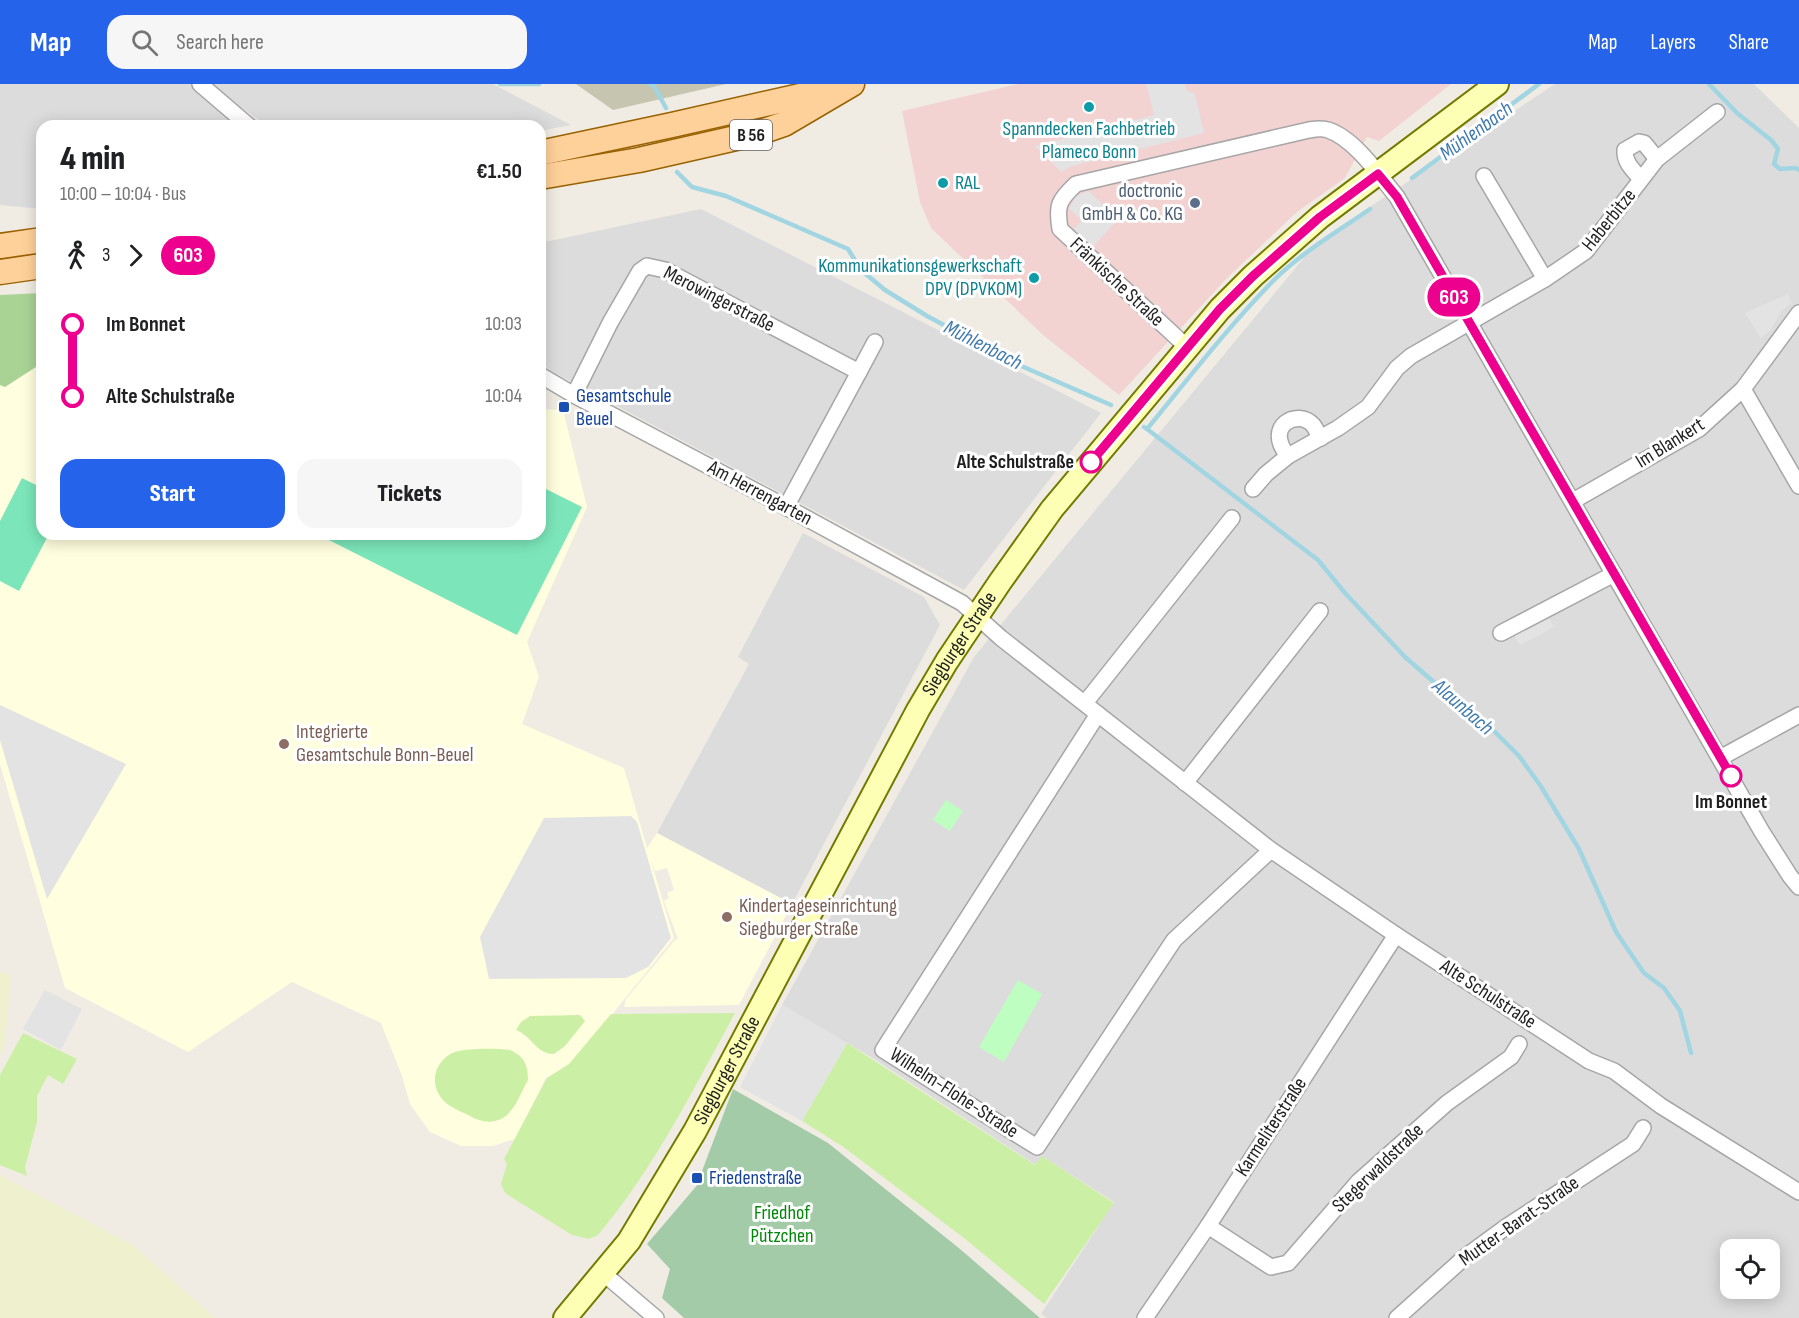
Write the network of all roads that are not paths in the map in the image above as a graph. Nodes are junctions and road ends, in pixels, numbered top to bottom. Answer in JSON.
{"nodes":[{"id":1,"x":200,"y":84,"type":"edge"},
{"id":2,"x":852,"y":84,"type":"edge"},
{"id":3,"x":1497,"y":84,"type":"edge"},
{"id":4,"x":1717,"y":112,"type":"dead end"},
{"id":5,"x":242,"y":120,"type":"edge"},
{"id":6,"x":546,"y":152,"type":"edge"},
{"id":7,"x":1658,"y":159,"type":"junction"},
{"id":8,"x":1378,"y":174,"type":"junction"},
{"id":9,"x":546,"y":176,"type":"edge"},
{"id":10,"x":1484,"y":176,"type":"dead end"},
{"id":11,"x":1641,"y":179,"type":"junction"},
{"id":12,"x":36,"y":241,"type":"edge"},
{"id":13,"x":0,"y":246,"type":"edge"},
{"id":14,"x":36,"y":267,"type":"edge"},
{"id":15,"x":0,"y":272,"type":"edge"},
{"id":16,"x":1545,"y":279,"type":"junction"},
{"id":17,"x":1799,"y":313,"type":"edge"},
{"id":18,"x":1469,"y":322,"type":"junction"},
{"id":19,"x":875,"y":342,"type":"dead end"},
{"id":20,"x":1188,"y":348,"type":"junction"},
{"id":21,"x":859,"y":372,"type":"junction"},
{"id":22,"x":546,"y":379,"type":"edge"},
{"id":23,"x":1743,"y":389,"type":"junction"},
{"id":24,"x":574,"y":395,"type":"junction"},
{"id":25,"x":1321,"y":438,"type":"junction"},
{"id":26,"x":1288,"y":456,"type":"junction"},
{"id":27,"x":1799,"y":486,"type":"edge"},
{"id":28,"x":1253,"y":489,"type":"dead end"},
{"id":29,"x":1573,"y":501,"type":"junction"},
{"id":30,"x":786,"y":507,"type":"junction"},
{"id":31,"x":1232,"y":518,"type":"dead end"},
{"id":32,"x":1614,"y":574,"type":"junction"},
{"id":33,"x":1320,"y":611,"type":"dead end"},
{"id":34,"x":977,"y":616,"type":"junction"},
{"id":35,"x":1502,"y":633,"type":"dead end"},
{"id":36,"x":1085,"y":703,"type":"junction"},
{"id":37,"x":1098,"y":714,"type":"junction"},
{"id":38,"x":1799,"y":715,"type":"edge"},
{"id":39,"x":1720,"y":758,"type":"junction"},
{"id":40,"x":1185,"y":783,"type":"junction"},
{"id":41,"x":1271,"y":850,"type":"junction"},
{"id":42,"x":1799,"y":887,"type":"edge"},
{"id":43,"x":1396,"y":934,"type":"junction"},
{"id":44,"x":1519,"y":1044,"type":"dead end"},
{"id":45,"x":1643,"y":1128,"type":"dead end"},
{"id":46,"x":1799,"y":1192,"type":"edge"},
{"id":47,"x":1208,"y":1226,"type":"junction"},
{"id":48,"x":603,"y":1273,"type":"junction"},
{"id":49,"x":565,"y":1318,"type":"edge"},
{"id":50,"x":656,"y":1318,"type":"edge"},
{"id":51,"x":1145,"y":1318,"type":"edge"},
{"id":52,"x":1397,"y":1318,"type":"edge"}],
"edges":[{"from":1,"to":5,"type":"street"},
{"from":2,"to":6,"type":"main road","number":"B 56"},
{"from":2,"to":9,"type":"main road","number":"B 56"},
{"from":3,"to":8,"type":"main road","name":"Siegburger Straße"},
{"from":4,"to":7,"type":"street","name":"Haberbitze"},
{"from":7,"to":11,"type":"street","name":"Haberbitze"},
{"from":7,"to":11,"type":"street","name":"Haberbitze"},
{"from":8,"to":18,"type":"street","name":"Fränkische Straße"},
{"from":8,"to":20,"type":"main road","name":"Siegburger Straße"},
{"from":8,"to":20,"type":"street","name":"Fränkische Straße"},
{"from":10,"to":16,"type":"street"},
{"from":11,"to":16,"type":"street","name":"Haberbitze"},
{"from":12,"to":13,"type":"main road"},
{"from":14,"to":15,"type":"main road"},
{"from":16,"to":18,"type":"street","name":"Haberbitze"},
{"from":17,"to":23,"type":"street","name":"Im Blankert"},
{"from":18,"to":25,"type":"street","name":"Haberbitze"},
{"from":18,"to":29,"type":"street","name":"Fränkische Straße"},
{"from":19,"to":21,"type":"street"},
{"from":20,"to":34,"type":"main road","name":"Siegburger Straße"},
{"from":21,"to":24,"type":"street","name":"Merowingerstraße"},
{"from":21,"to":30,"type":"street"},
{"from":22,"to":24,"type":"street","name":"Am Herrengarten"},
{"from":23,"to":27,"type":"street"},
{"from":23,"to":29,"type":"street","name":"Im Blankert"},
{"from":24,"to":30,"type":"street","name":"Am Herrengarten"},
{"from":25,"to":26,"type":"street","name":"Haberbitze"},
{"from":25,"to":26,"type":"street"},
{"from":26,"to":28,"type":"street","name":"Haberbitze"},
{"from":29,"to":32,"type":"street","name":"Fränkische Straße"},
{"from":30,"to":34,"type":"street","name":"Am Herrengarten"},
{"from":31,"to":36,"type":"street"},
{"from":32,"to":35,"type":"street"},
{"from":32,"to":39,"type":"street","name":"Fränkische Straße"},
{"from":33,"to":40,"type":"street"},
{"from":34,"to":36,"type":"street","name":"Alte Schulstraße"},
{"from":34,"to":48,"type":"main road","name":"Siegburger Straße"},
{"from":36,"to":37,"type":"street","name":"Alte Schulstraße"},
{"from":37,"to":40,"type":"street","name":"Alte Schulstraße"},
{"from":37,"to":41,"type":"street","name":"Wilhelm-Flohe-Straße"},
{"from":38,"to":39,"type":"street"},
{"from":39,"to":42,"type":"street","name":"Fränkische Straße"},
{"from":40,"to":41,"type":"street","name":"Alte Schulstraße"},
{"from":41,"to":43,"type":"street","name":"Alte Schulstraße"},
{"from":43,"to":46,"type":"street","name":"Alte Schulstraße"},
{"from":43,"to":47,"type":"street","name":"Karmeliterstraße"},
{"from":44,"to":47,"type":"street","name":"Stegerwaldstraße"},
{"from":45,"to":52,"type":"street","name":"Mutter-Barat-Straße"},
{"from":47,"to":51,"type":"street","name":"Karmeliterstraße"},
{"from":48,"to":49,"type":"main road","name":"Siegburger Straße"},
{"from":48,"to":50,"type":"street"}]}
